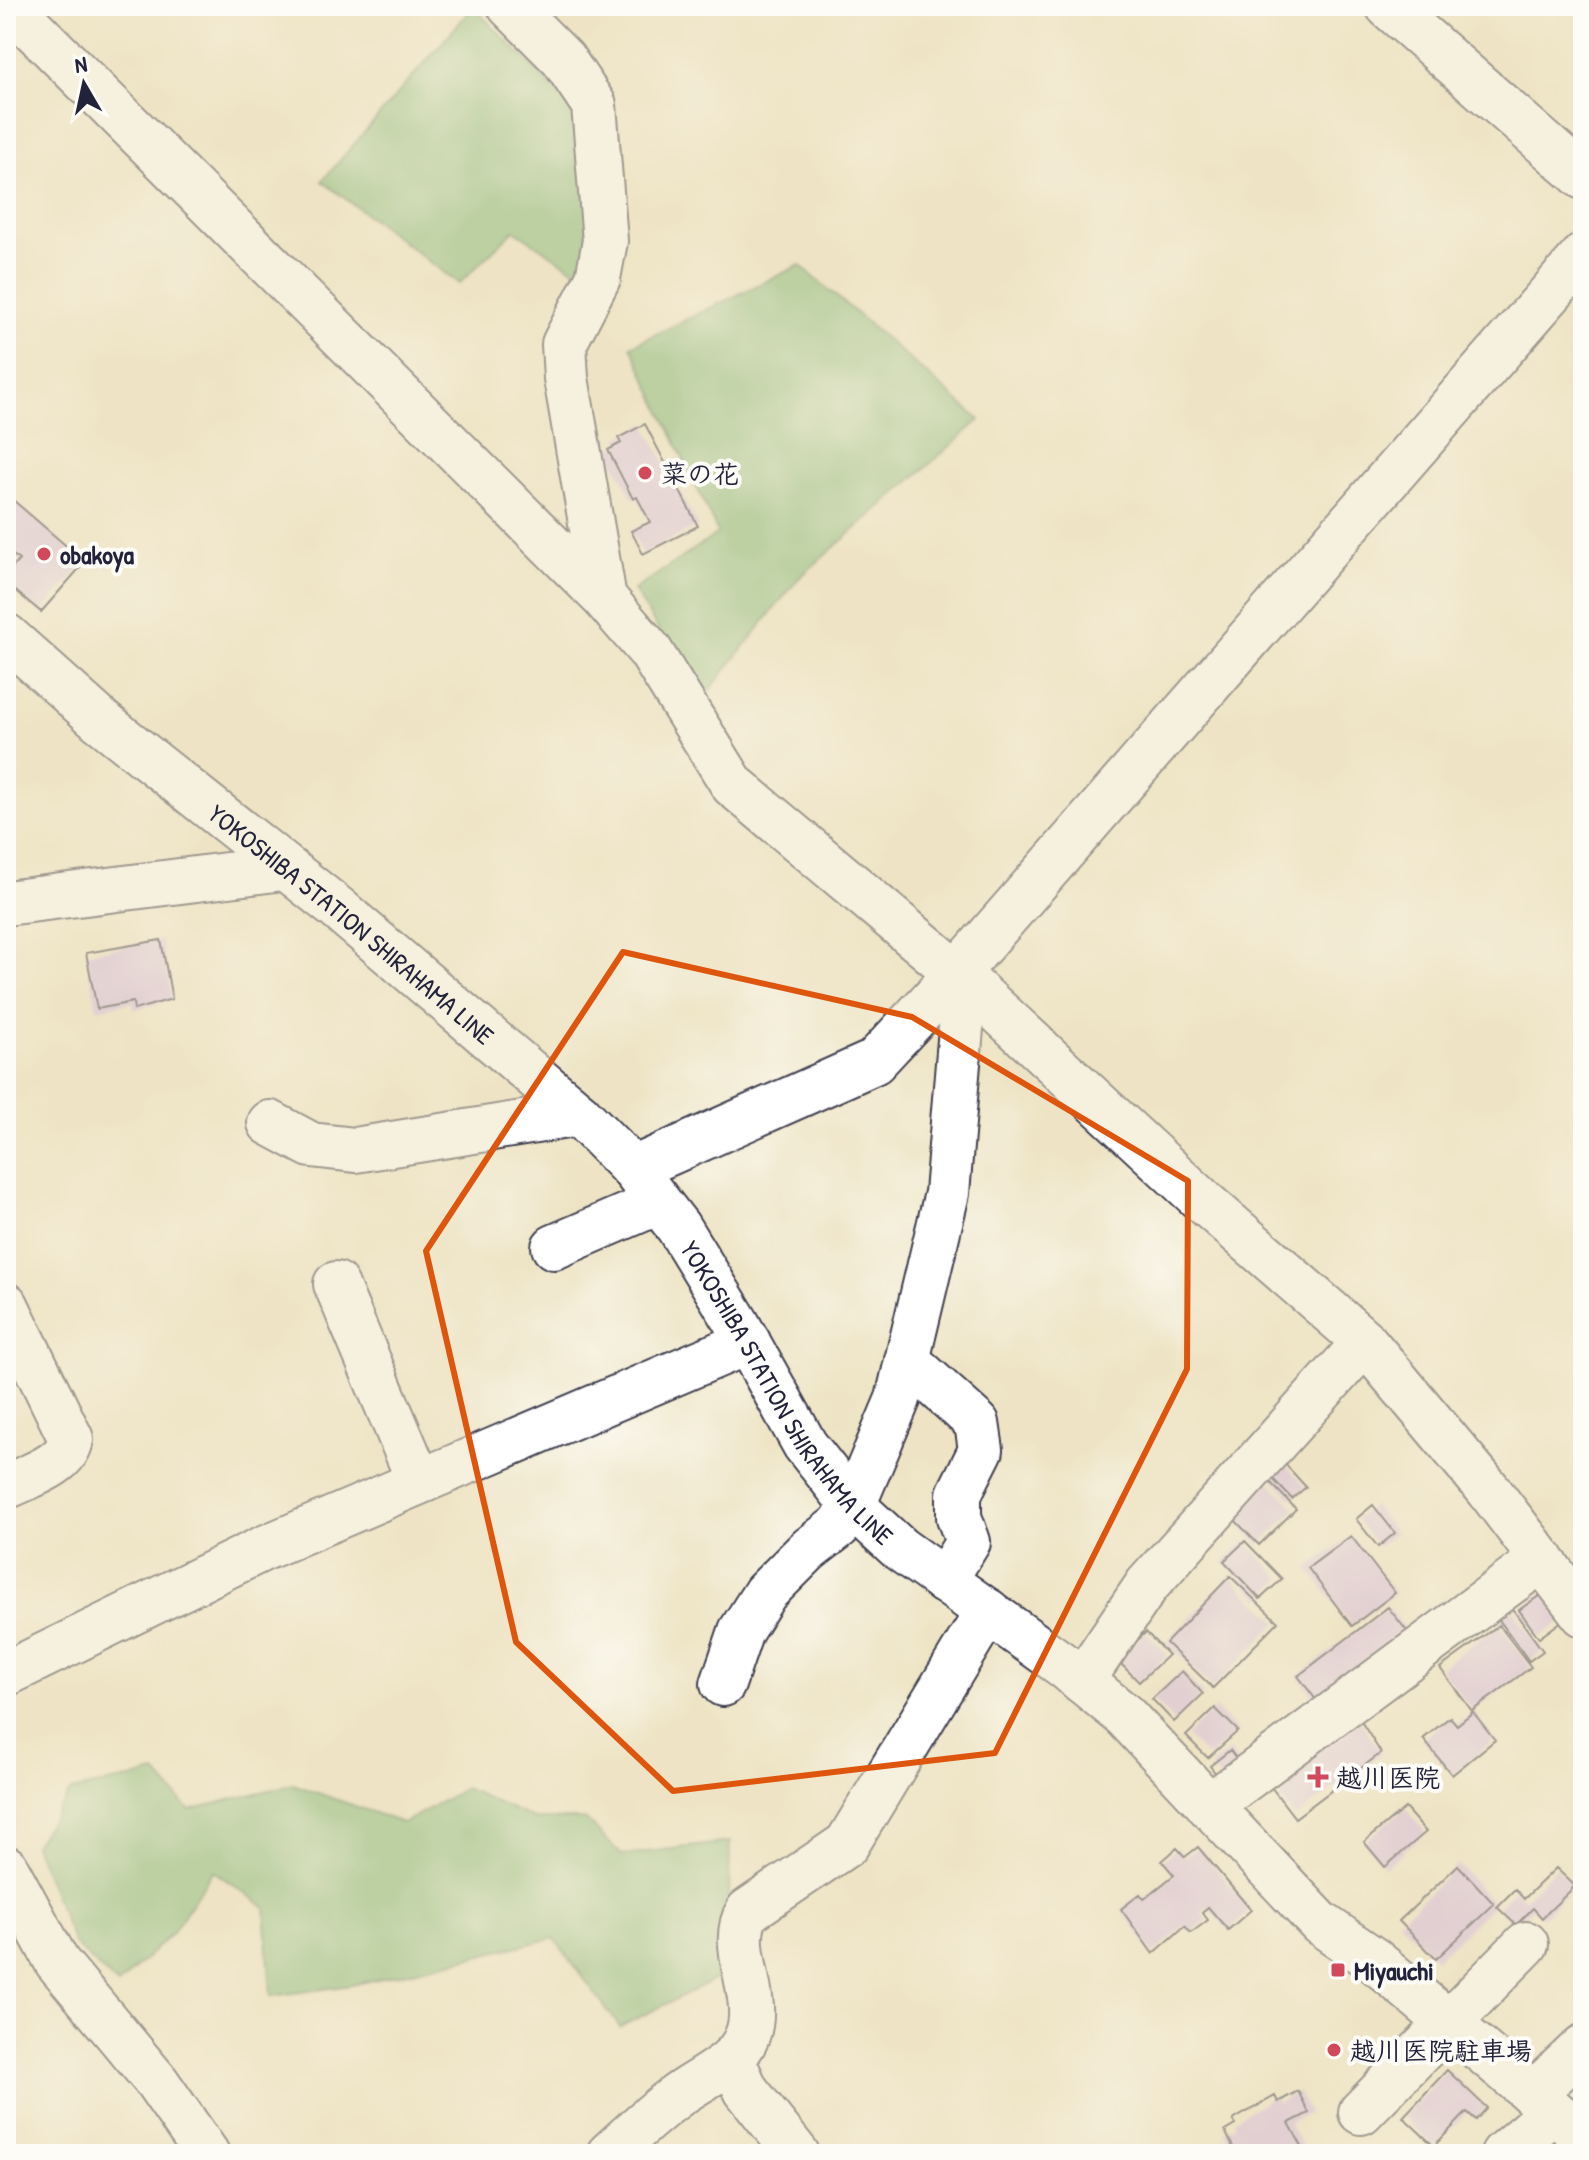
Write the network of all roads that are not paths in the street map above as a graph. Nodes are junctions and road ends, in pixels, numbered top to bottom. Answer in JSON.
{"nodes":[{"id":1,"x":10,"y":6,"type":"edge"},
{"id":2,"x":510,"y":6,"type":"edge"},
{"id":3,"x":1388,"y":6,"type":"edge"},
{"id":4,"x":1583,"y":177,"type":"edge"},
{"id":5,"x":1583,"y":256,"type":"edge"},
{"id":6,"x":604,"y":598,"type":"junction"},
{"id":7,"x":6,"y":636,"type":"edge"},
{"id":8,"x":283,"y":868,"type":"junction"},
{"id":9,"x":6,"y":903,"type":"edge"},
{"id":10,"x":961,"y":977,"type":"junction"},
{"id":11,"x":579,"y":1114,"type":"junction"},
{"id":12,"x":270,"y":1123,"type":"dead end"},
{"id":13,"x":645,"y":1184,"type":"junction"},
{"id":14,"x":554,"y":1247,"type":"dead end"},
{"id":15,"x":336,"y":1284,"type":"dead end"},
{"id":16,"x":6,"y":1305,"type":"edge"},
{"id":17,"x":748,"y":1342,"type":"junction"},
{"id":18,"x":1365,"y":1342,"type":"junction"},
{"id":19,"x":907,"y":1360,"type":"junction"},
{"id":20,"x":419,"y":1481,"type":"junction"},
{"id":21,"x":6,"y":1487,"type":"edge"},
{"id":22,"x":853,"y":1506,"type":"junction"},
{"id":23,"x":1542,"y":1559,"type":"junction"},
{"id":24,"x":944,"y":1581,"type":"junction"},
{"id":25,"x":988,"y":1611,"type":"junction"},
{"id":26,"x":1583,"y":1614,"type":"edge"},
{"id":27,"x":10,"y":1663,"type":"edge"},
{"id":28,"x":1082,"y":1681,"type":"junction"},
{"id":29,"x":723,"y":1684,"type":"dead end"},
{"id":30,"x":1209,"y":1806,"type":"junction"},
{"id":31,"x":6,"y":1868,"type":"edge"},
{"id":32,"x":1526,"y":1944,"type":"dead end"},
{"id":33,"x":1447,"y":2022,"type":"junction"},
{"id":34,"x":1583,"y":2047,"type":"edge"},
{"id":35,"x":732,"y":2059,"type":"junction"},
{"id":36,"x":1361,"y":2112,"type":"dead end"},
{"id":37,"x":1556,"y":2114,"type":"edge"},
{"id":38,"x":207,"y":2154,"type":"edge"},
{"id":39,"x":609,"y":2154,"type":"edge"},
{"id":40,"x":797,"y":2154,"type":"edge"},
{"id":41,"x":1503,"y":2154,"type":"edge"}],
"edges":[{"from":1,"to":6,"type":"street"},
{"from":2,"to":6,"type":"street"},
{"from":3,"to":4,"type":"street"},
{"from":5,"to":10,"type":"street"},
{"from":6,"to":10,"type":"street"},
{"from":7,"to":8,"type":"street","name":"YOKOSHIBA STATION SHIRAHAMA LINE"},
{"from":8,"to":9,"type":"street"},
{"from":8,"to":11,"type":"street","name":"YOKOSHIBA STATION SHIRAHAMA LINE"},
{"from":10,"to":13,"type":"street"},
{"from":10,"to":18,"type":"street"},
{"from":10,"to":19,"type":"street"},
{"from":11,"to":12,"type":"street"},
{"from":11,"to":13,"type":"street","name":"YOKOSHIBA STATION SHIRAHAMA LINE"},
{"from":13,"to":14,"type":"street"},
{"from":13,"to":17,"type":"street","name":"YOKOSHIBA STATION SHIRAHAMA LINE"},
{"from":15,"to":20,"type":"street"},
{"from":16,"to":21,"type":"street"},
{"from":17,"to":20,"type":"street"},
{"from":17,"to":22,"type":"street","name":"YOKOSHIBA STATION SHIRAHAMA LINE"},
{"from":18,"to":23,"type":"street"},
{"from":18,"to":28,"type":"street"},
{"from":19,"to":22,"type":"street"},
{"from":19,"to":24,"type":"street"},
{"from":20,"to":27,"type":"street"},
{"from":22,"to":24,"type":"street","name":"YOKOSHIBA STATION SHIRAHAMA LINE"},
{"from":22,"to":29,"type":"street"},
{"from":23,"to":26,"type":"street"},
{"from":23,"to":30,"type":"street"},
{"from":24,"to":25,"type":"street","name":"YOKOSHIBA STATION SHIRAHAMA LINE"},
{"from":25,"to":28,"type":"street","name":"YOKOSHIBA STATION SHIRAHAMA LINE"},
{"from":25,"to":35,"type":"street"},
{"from":28,"to":30,"type":"street","name":"YOKOSHIBA STATION SHIRAHAMA LINE"},
{"from":30,"to":33,"type":"street","name":"YOKOSHIBA STATION SHIRAHAMA LINE"},
{"from":31,"to":38,"type":"street"},
{"from":32,"to":33,"type":"street"},
{"from":33,"to":36,"type":"street"},
{"from":33,"to":37,"type":"street","name":"YOKOSHIBA STATION SHIRAHAMA LINE"},
{"from":34,"to":37,"type":"street"},
{"from":35,"to":39,"type":"street"},
{"from":35,"to":40,"type":"street"},
{"from":37,"to":41,"type":"street"}]}
